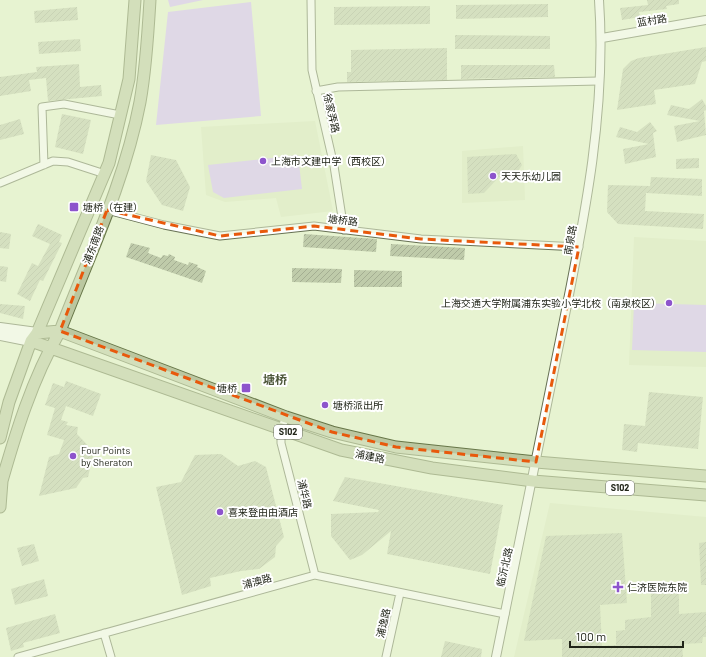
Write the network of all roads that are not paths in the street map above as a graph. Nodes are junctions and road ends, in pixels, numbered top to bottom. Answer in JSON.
{"nodes":[{"id":1,"x":135,"y":0,"type":"edge"},
{"id":2,"x":150,"y":0,"type":"edge"},
{"id":3,"x":311,"y":0,"type":"edge"},
{"id":4,"x":599,"y":0,"type":"edge"},
{"id":5,"x":706,"y":20,"type":"edge"},
{"id":6,"x":602,"y":38,"type":"junction"},
{"id":7,"x":599,"y":81,"type":"junction"},
{"id":8,"x":316,"y":91,"type":"junction"},
{"id":9,"x":120,"y":115,"type":"junction"},
{"id":10,"x":44,"y":165,"type":"junction"},
{"id":11,"x":105,"y":174,"type":"junction"},
{"id":12,"x":0,"y":183,"type":"edge"},
{"id":13,"x":107,"y":210,"type":"junction"},
{"id":14,"x":344,"y":230,"type":"junction"},
{"id":15,"x":579,"y":247,"type":"junction"},
{"id":16,"x":0,"y":328,"type":"edge"},
{"id":17,"x":60,"y":331,"type":"junction"},
{"id":18,"x":0,"y":335,"type":"edge"},
{"id":19,"x":34,"y":337,"type":"junction"},
{"id":20,"x":51,"y":347,"type":"junction"},
{"id":21,"x":286,"y":416,"type":"junction"},
{"id":22,"x":281,"y":429,"type":"junction"},
{"id":23,"x":0,"y":438,"type":"edge"},
{"id":24,"x":536,"y":462,"type":"junction"},
{"id":25,"x":706,"y":476,"type":"edge"},
{"id":26,"x":533,"y":481,"type":"junction"},
{"id":27,"x":1,"y":485,"type":"edge"},
{"id":28,"x":706,"y":494,"type":"edge"},
{"id":29,"x":0,"y":508,"type":"edge"},
{"id":30,"x":315,"y":575,"type":"junction"},
{"id":31,"x":400,"y":593,"type":"junction"},
{"id":32,"x":505,"y":614,"type":"junction"},
{"id":33,"x":104,"y":633,"type":"junction"},
{"id":34,"x":18,"y":657,"type":"edge"},
{"id":35,"x":111,"y":657,"type":"edge"},
{"id":36,"x":386,"y":657,"type":"edge"},
{"id":37,"x":496,"y":657,"type":"edge"}],
"edges":[{"from":1,"to":9,"type":"main road","name":"浦东南路"},
{"from":2,"to":13,"type":"main road","name":"浦东南路"},
{"from":3,"to":8,"type":"street","name":"徐家弄路"},
{"from":4,"to":6,"type":"street","name":"南泉路"},
{"from":5,"to":6,"type":"street","name":"蓝村路"},
{"from":6,"to":7,"type":"street","name":"南泉路"},
{"from":7,"to":8,"type":"street"},
{"from":7,"to":15,"type":"street","name":"南泉路"},
{"from":8,"to":14,"type":"street","name":"徐家弄路"},
{"from":9,"to":10,"type":"street"},
{"from":9,"to":11,"type":"main road","name":"浦东南路"},
{"from":10,"to":11,"type":"street"},
{"from":10,"to":12,"type":"street"},
{"from":11,"to":19,"type":"main road","name":"浦东南路"},
{"from":13,"to":14,"type":"street","name":"塘桥路"},
{"from":13,"to":17,"type":"main road","name":"浦东南路"},
{"from":14,"to":15,"type":"street","name":"塘桥路"},
{"from":15,"to":24,"type":"street","name":"南泉路"},
{"from":16,"to":19,"type":"main road"},
{"from":17,"to":19,"type":"main road"},
{"from":17,"to":20,"type":"main road","name":"浦东南路"},
{"from":17,"to":21,"type":"main road","name":"浦建路","number":"S102"},
{"from":18,"to":19,"type":"main road"},
{"from":19,"to":20,"type":"main road","name":"浦建路"},
{"from":19,"to":23,"type":"main road","name":"浦东南路"},
{"from":20,"to":22,"type":"main road","name":"浦建路","number":"S102"},
{"from":20,"to":27,"type":"main road","name":"浦东南路"},
{"from":21,"to":22,"type":"street","name":"浦华路"},
{"from":21,"to":24,"type":"main road","name":"浦建路","number":"S102"},
{"from":22,"to":26,"type":"main road","name":"浦建路","number":"S102"},
{"from":22,"to":30,"type":"street","name":"浦华路"},
{"from":24,"to":25,"type":"main road","name":"浦建路","number":"S102"},
{"from":24,"to":26,"type":"street","name":"南泉路"},
{"from":26,"to":28,"type":"main road","name":"浦建路","number":"S102"},
{"from":26,"to":32,"type":"street","name":"临沂北路"},
{"from":27,"to":29,"type":"main road","name":"浦东南路"},
{"from":30,"to":31,"type":"street","name":"浦澳路"},
{"from":30,"to":33,"type":"street","name":"浦澳路"},
{"from":31,"to":32,"type":"street","name":"浦澳路"},
{"from":31,"to":36,"type":"street","name":"浦逸路"},
{"from":32,"to":37,"type":"street","name":"临沂北路"},
{"from":33,"to":34,"type":"street","name":"浦澳路"},
{"from":33,"to":35,"type":"street"}]}
